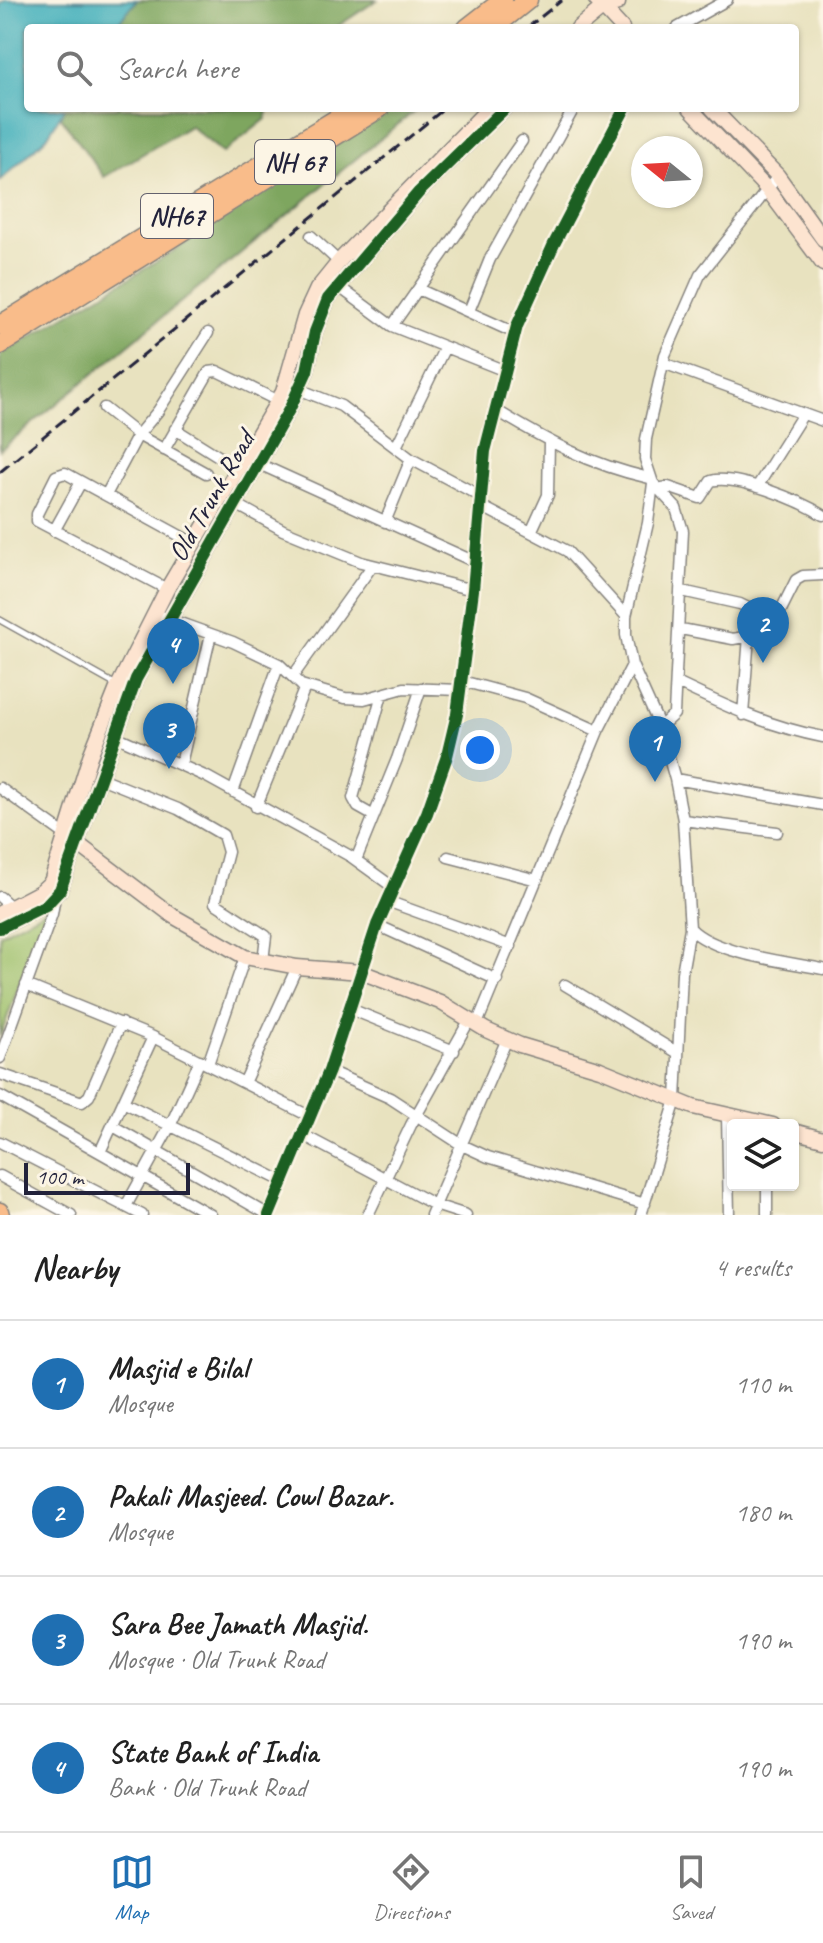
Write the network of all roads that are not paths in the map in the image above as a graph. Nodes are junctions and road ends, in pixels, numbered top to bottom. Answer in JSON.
{"nodes":[{"id":1,"x":503,"y":0,"type":"edge"},
{"id":2,"x":528,"y":0,"type":"edge"},
{"id":3,"x":727,"y":0,"type":"edge"},
{"id":4,"x":621,"y":2,"type":"edge"},
{"id":5,"x":602,"y":16,"type":"edge"},
{"id":6,"x":472,"y":24,"type":"edge"},
{"id":7,"x":498,"y":24,"type":"edge"},
{"id":8,"x":684,"y":24,"type":"edge"},
{"id":9,"x":347,"y":112,"type":"edge"},
{"id":10,"x":374,"y":112,"type":"edge"},
{"id":11,"x":485,"y":112,"type":"edge"},
{"id":12,"x":501,"y":112,"type":"edge"},
{"id":13,"x":572,"y":112,"type":"edge"},
{"id":14,"x":623,"y":112,"type":"edge"},
{"id":15,"x":694,"y":112,"type":"edge"},
{"id":16,"x":716,"y":112,"type":"edge"},
{"id":17,"x":522,"y":141,"type":"dead end"},
{"id":18,"x":778,"y":176,"type":"junction"},
{"id":19,"x":768,"y":190,"type":"junction"},
{"id":20,"x":209,"y":215,"type":"joint"},
{"id":21,"x":311,"y":236,"type":"dead end"},
{"id":22,"x":823,"y":239,"type":"edge"},
{"id":23,"x":339,"y":262,"type":"junction"},
{"id":24,"x":823,"y":264,"type":"edge"},
{"id":25,"x":332,"y":281,"type":"junction"},
{"id":26,"x":418,"y":289,"type":"junction"},
{"id":27,"x":469,"y":311,"type":"junction"},
{"id":28,"x":0,"y":325,"type":"edge"},
{"id":29,"x":392,"y":326,"type":"junction"},
{"id":30,"x":208,"y":333,"type":"dead end"},
{"id":31,"x":515,"y":333,"type":"junction"},
{"id":32,"x":0,"y":345,"type":"edge"},
{"id":33,"x":445,"y":347,"type":"junction"},
{"id":34,"x":663,"y":363,"type":"junction"},
{"id":35,"x":503,"y":370,"type":"junction"},
{"id":36,"x":293,"y":387,"type":"junction"},
{"id":37,"x":278,"y":401,"type":"junction"},
{"id":38,"x":104,"y":408,"type":"dead end"},
{"id":39,"x":494,"y":409,"type":"junction"},
{"id":40,"x":803,"y":414,"type":"junction"},
{"id":41,"x":823,"y":421,"type":"edge"},
{"id":42,"x":175,"y":429,"type":"junction"},
{"id":43,"x":138,"y":435,"type":"junction"},
{"id":44,"x":549,"y":442,"type":"junction"},
{"id":45,"x":396,"y":447,"type":"junction"},
{"id":46,"x":164,"y":450,"type":"junction"},
{"id":47,"x":411,"y":459,"type":"junction"},
{"id":48,"x":257,"y":463,"type":"junction"},
{"id":49,"x":239,"y":469,"type":"junction"},
{"id":50,"x":206,"y":473,"type":"dead end"},
{"id":51,"x":81,"y":482,"type":"junction"},
{"id":52,"x":653,"y":483,"type":"junction"},
{"id":53,"x":757,"y":487,"type":"junction"},
{"id":54,"x":106,"y":495,"type":"junction"},
{"id":55,"x":479,"y":500,"type":"junction"},
{"id":56,"x":234,"y":503,"type":"junction"},
{"id":57,"x":823,"y":515,"type":"edge"},
{"id":58,"x":385,"y":522,"type":"junction"},
{"id":59,"x":532,"y":530,"type":"junction"},
{"id":60,"x":54,"y":531,"type":"junction"},
{"id":61,"x":195,"y":544,"type":"junction"},
{"id":62,"x":475,"y":562,"type":"junction"},
{"id":63,"x":372,"y":566,"type":"junction"},
{"id":64,"x":823,"y":575,"type":"edge"},
{"id":65,"x":167,"y":589,"type":"junction"},
{"id":66,"x":473,"y":590,"type":"junction"},
{"id":67,"x":682,"y":591,"type":"junction"},
{"id":68,"x":155,"y":614,"type":"junction"},
{"id":69,"x":626,"y":616,"type":"junction"},
{"id":70,"x":169,"y":619,"type":"junction"},
{"id":71,"x":771,"y":619,"type":"junction"},
{"id":72,"x":0,"y":620,"type":"edge"},
{"id":73,"x":681,"y":629,"type":"junction"},
{"id":74,"x":211,"y":634,"type":"junction"},
{"id":75,"x":749,"y":636,"type":"junction"},
{"id":76,"x":279,"y":664,"type":"junction"},
{"id":77,"x":632,"y":665,"type":"junction"},
{"id":78,"x":293,"y":676,"type":"junction"},
{"id":79,"x":677,"y":683,"type":"junction"},
{"id":80,"x":461,"y":685,"type":"junction"},
{"id":81,"x":118,"y":686,"type":"junction"},
{"id":82,"x":305,"y":687,"type":"junction"},
{"id":83,"x":421,"y":688,"type":"junction"},
{"id":84,"x":382,"y":694,"type":"junction"},
{"id":85,"x":743,"y":715,"type":"junction"},
{"id":86,"x":660,"y":727,"type":"junction"},
{"id":87,"x":598,"y":731,"type":"junction"},
{"id":88,"x":113,"y":735,"type":"junction"},
{"id":89,"x":823,"y":737,"type":"edge"},
{"id":90,"x":181,"y":764,"type":"junction"},
{"id":91,"x":98,"y":777,"type":"junction"},
{"id":92,"x":675,"y":779,"type":"junction"},
{"id":93,"x":0,"y":788,"type":"edge"},
{"id":94,"x":233,"y":792,"type":"junction"},
{"id":95,"x":823,"y":805,"type":"edge"},
{"id":96,"x":256,"y":807,"type":"junction"},
{"id":97,"x":374,"y":816,"type":"junction"},
{"id":98,"x":683,"y":820,"type":"junction"},
{"id":99,"x":777,"y":832,"type":"dead end"},
{"id":100,"x":73,"y":840,"type":"junction"},
{"id":101,"x":448,"y":857,"type":"dead end"},
{"id":102,"x":356,"y":860,"type":"junction"},
{"id":103,"x":537,"y":880,"type":"junction"},
{"id":104,"x":393,"y":887,"type":"junction"},
{"id":105,"x":55,"y":897,"type":"junction"},
{"id":106,"x":387,"y":901,"type":"junction"},
{"id":107,"x":4,"y":906,"type":"edge"},
{"id":108,"x":377,"y":925,"type":"junction"},
{"id":109,"x":0,"y":928,"type":"edge"},
{"id":110,"x":690,"y":928,"type":"junction"},
{"id":111,"x":511,"y":946,"type":"junction"},
{"id":112,"x":245,"y":957,"type":"junction"},
{"id":113,"x":263,"y":961,"type":"junction"},
{"id":114,"x":297,"y":967,"type":"junction"},
{"id":115,"x":823,"y":969,"type":"edge"},
{"id":116,"x":361,"y":972,"type":"junction"},
{"id":117,"x":497,"y":980,"type":"junction"},
{"id":118,"x":26,"y":985,"type":"junction"},
{"id":119,"x":565,"y":985,"type":"dead end"},
{"id":120,"x":348,"y":1008,"type":"junction"},
{"id":121,"x":474,"y":1021,"type":"junction"},
{"id":122,"x":121,"y":1023,"type":"junction"},
{"id":123,"x":153,"y":1037,"type":"junction"},
{"id":124,"x":507,"y":1039,"type":"junction"},
{"id":125,"x":454,"y":1051,"type":"junction"},
{"id":126,"x":678,"y":1053,"type":"junction"},
{"id":127,"x":0,"y":1058,"type":"edge"},
{"id":128,"x":204,"y":1062,"type":"junction"},
{"id":129,"x":329,"y":1071,"type":"junction"},
{"id":130,"x":0,"y":1074,"type":"edge"},
{"id":131,"x":244,"y":1083,"type":"junction"},
{"id":132,"x":0,"y":1096,"type":"edge"},
{"id":133,"x":676,"y":1100,"type":"junction"},
{"id":134,"x":125,"y":1103,"type":"junction"},
{"id":135,"x":416,"y":1115,"type":"junction"},
{"id":136,"x":727,"y":1115,"type":"junction"},
{"id":137,"x":311,"y":1117,"type":"junction"},
{"id":138,"x":745,"y":1119,"type":"edge"},
{"id":139,"x":171,"y":1124,"type":"junction"},
{"id":140,"x":113,"y":1126,"type":"junction"},
{"id":141,"x":799,"y":1133,"type":"edge"},
{"id":142,"x":303,"y":1135,"type":"junction"},
{"id":143,"x":823,"y":1139,"type":"edge"},
{"id":144,"x":0,"y":1142,"type":"edge"},
{"id":145,"x":462,"y":1145,"type":"junction"},
{"id":146,"x":101,"y":1150,"type":"junction"},
{"id":147,"x":157,"y":1150,"type":"junction"},
{"id":148,"x":0,"y":1176,"type":"edge"},
{"id":149,"x":143,"y":1176,"type":"junction"},
{"id":150,"x":385,"y":1179,"type":"junction"},
{"id":151,"x":284,"y":1182,"type":"junction"},
{"id":152,"x":767,"y":1191,"type":"edge"},
{"id":153,"x":126,"y":1206,"type":"junction"},
{"id":154,"x":433,"y":1210,"type":"edge"},
{"id":155,"x":643,"y":1210,"type":"edge"},
{"id":156,"x":71,"y":1215,"type":"edge"},
{"id":157,"x":142,"y":1215,"type":"edge"},
{"id":158,"x":211,"y":1215,"type":"edge"},
{"id":159,"x":269,"y":1215,"type":"edge"},
{"id":160,"x":368,"y":1215,"type":"edge"},
{"id":161,"x":466,"y":1215,"type":"edge"},
{"id":162,"x":729,"y":1215,"type":"edge"},
{"id":163,"x":767,"y":1215,"type":"edge"}],
"edges":[{"from":1,"to":6,"type":"highway"},
{"from":2,"to":7,"type":"highway"},
{"from":3,"to":8,"type":"street"},
{"from":4,"to":5,"type":"street"},
{"from":9,"to":28,"type":"highway","number":"NH67"},
{"from":10,"to":20,"type":"highway","number":"NH 67"},
{"from":11,"to":23,"type":"street","name":"Old Trunk Road"},
{"from":12,"to":25,"type":"street","name":"Old Trunk Road"},
{"from":13,"to":27,"type":"street"},
{"from":14,"to":31,"type":"street"},
{"from":15,"to":19,"type":"street"},
{"from":16,"to":18,"type":"street"},
{"from":17,"to":26,"type":"street"},
{"from":18,"to":19,"type":"street"},
{"from":18,"to":22,"type":"street"},
{"from":19,"to":24,"type":"street"},
{"from":19,"to":34,"type":"street"},
{"from":20,"to":32,"type":"highway","number":"NH67"},
{"from":21,"to":23,"type":"street"},
{"from":23,"to":25,"type":"street","name":"Old Trunk Road"},
{"from":25,"to":29,"type":"street"},
{"from":25,"to":36,"type":"street","name":"Old Trunk Road"},
{"from":25,"to":36,"type":"street","name":"Old Trunk Road"},
{"from":26,"to":27,"type":"street"},
{"from":26,"to":29,"type":"street"},
{"from":27,"to":31,"type":"street"},
{"from":29,"to":33,"type":"street"},
{"from":30,"to":43,"type":"street"},
{"from":31,"to":35,"type":"street"},
{"from":33,"to":35,"type":"street"},
{"from":33,"to":45,"type":"street"},
{"from":34,"to":40,"type":"street"},
{"from":34,"to":52,"type":"street"},
{"from":35,"to":39,"type":"street"},
{"from":36,"to":37,"type":"street"},
{"from":36,"to":45,"type":"street"},
{"from":36,"to":48,"type":"street","name":"Old Trunk Road"},
{"from":37,"to":42,"type":"street"},
{"from":37,"to":49,"type":"street"},
{"from":38,"to":43,"type":"street"},
{"from":39,"to":44,"type":"street"},
{"from":39,"to":55,"type":"street"},
{"from":40,"to":41,"type":"street"},
{"from":40,"to":53,"type":"street"},
{"from":42,"to":46,"type":"street"},
{"from":42,"to":49,"type":"street"},
{"from":43,"to":46,"type":"street"},
{"from":43,"to":54,"type":"street"},
{"from":44,"to":52,"type":"street"},
{"from":44,"to":59,"type":"street"},
{"from":45,"to":47,"type":"street"},
{"from":46,"to":50,"type":"street"},
{"from":47,"to":55,"type":"street"},
{"from":47,"to":58,"type":"street"},
{"from":48,"to":56,"type":"street","name":"Old Trunk Road"},
{"from":48,"to":58,"type":"street"},
{"from":49,"to":61,"type":"street"},
{"from":51,"to":54,"type":"street"},
{"from":51,"to":60,"type":"street"},
{"from":51,"to":60,"type":"street"},
{"from":52,"to":53,"type":"street"},
{"from":52,"to":67,"type":"street"},
{"from":52,"to":69,"type":"street"},
{"from":53,"to":57,"type":"street"},
{"from":54,"to":61,"type":"street"},
{"from":55,"to":59,"type":"street"},
{"from":55,"to":62,"type":"street"},
{"from":56,"to":63,"type":"street"},
{"from":56,"to":70,"type":"street","name":"Old Trunk Road"},
{"from":58,"to":62,"type":"street"},
{"from":59,"to":69,"type":"street"},
{"from":60,"to":65,"type":"street"},
{"from":61,"to":65,"type":"street"},
{"from":62,"to":66,"type":"street"},
{"from":63,"to":66,"type":"street"},
{"from":63,"to":78,"type":"street"},
{"from":64,"to":71,"type":"street"},
{"from":65,"to":68,"type":"street"},
{"from":66,"to":80,"type":"street"},
{"from":67,"to":71,"type":"street"},
{"from":67,"to":73,"type":"street"},
{"from":68,"to":70,"type":"street"},
{"from":68,"to":81,"type":"street"},
{"from":69,"to":77,"type":"street"},
{"from":70,"to":74,"type":"street"},
{"from":70,"to":88,"type":"street","name":"Old Trunk Road"},
{"from":71,"to":75,"type":"street"},
{"from":72,"to":81,"type":"lane"},
{"from":73,"to":75,"type":"street"},
{"from":73,"to":79,"type":"street"},
{"from":74,"to":76,"type":"street"},
{"from":74,"to":90,"type":"street"},
{"from":75,"to":85,"type":"street"},
{"from":76,"to":78,"type":"street"},
{"from":76,"to":94,"type":"street"},
{"from":77,"to":86,"type":"street"},
{"from":77,"to":87,"type":"street"},
{"from":78,"to":82,"type":"street"},
{"from":79,"to":85,"type":"street"},
{"from":79,"to":86,"type":"street"},
{"from":80,"to":83,"type":"street"},
{"from":80,"to":87,"type":"street"},
{"from":80,"to":104,"type":"street"},
{"from":81,"to":100,"type":"street"},
{"from":82,"to":84,"type":"street"},
{"from":82,"to":96,"type":"street"},
{"from":83,"to":84,"type":"street"},
{"from":83,"to":97,"type":"street"},
{"from":84,"to":97,"type":"street"},
{"from":85,"to":89,"type":"street"},
{"from":86,"to":92,"type":"street"},
{"from":87,"to":103,"type":"street"},
{"from":88,"to":90,"type":"street"},
{"from":88,"to":91,"type":"street","name":"Old Trunk Road"},
{"from":90,"to":94,"type":"street"},
{"from":91,"to":100,"type":"street","name":"Old Trunk Road"},
{"from":91,"to":113,"type":"street"},
{"from":92,"to":95,"type":"street"},
{"from":92,"to":98,"type":"street"},
{"from":93,"to":100,"type":"street"},
{"from":94,"to":96,"type":"street"},
{"from":96,"to":102,"type":"street"},
{"from":97,"to":102,"type":"street"},
{"from":98,"to":99,"type":"street"},
{"from":98,"to":110,"type":"street"},
{"from":100,"to":105,"type":"street","name":"Old Trunk Road"},
{"from":100,"to":107,"type":"street"},
{"from":100,"to":112,"type":"street"},
{"from":101,"to":103,"type":"street"},
{"from":102,"to":104,"type":"street"},
{"from":103,"to":111,"type":"street"},
{"from":104,"to":106,"type":"street"},
{"from":105,"to":109,"type":"street"},
{"from":105,"to":118,"type":"street"},
{"from":106,"to":108,"type":"street"},
{"from":106,"to":111,"type":"street"},
{"from":108,"to":116,"type":"street"},
{"from":108,"to":117,"type":"street"},
{"from":110,"to":115,"type":"street"},
{"from":110,"to":126,"type":"street"},
{"from":111,"to":117,"type":"street"},
{"from":112,"to":113,"type":"street"},
{"from":112,"to":128,"type":"street"},
{"from":113,"to":114,"type":"street"},
{"from":114,"to":116,"type":"street"},
{"from":114,"to":131,"type":"street"},
{"from":116,"to":120,"type":"street"},
{"from":116,"to":121,"type":"street"},
{"from":117,"to":121,"type":"street"},
{"from":118,"to":122,"type":"street"},
{"from":118,"to":127,"type":"street"},
{"from":119,"to":126,"type":"street"},
{"from":120,"to":125,"type":"street"},
{"from":120,"to":129,"type":"street"},
{"from":121,"to":124,"type":"street"},
{"from":121,"to":125,"type":"street"},
{"from":122,"to":123,"type":"street"},
{"from":122,"to":130,"type":"street"},
{"from":123,"to":128,"type":"street"},
{"from":123,"to":134,"type":"street"},
{"from":124,"to":133,"type":"street"},
{"from":124,"to":145,"type":"street"},
{"from":125,"to":135,"type":"street"},
{"from":126,"to":133,"type":"street"},
{"from":128,"to":131,"type":"street"},
{"from":128,"to":139,"type":"street"},
{"from":129,"to":135,"type":"street"},
{"from":129,"to":137,"type":"street"},
{"from":131,"to":137,"type":"street"},
{"from":132,"to":146,"type":"street"},
{"from":133,"to":136,"type":"street"},
{"from":133,"to":155,"type":"street"},
{"from":134,"to":139,"type":"street"},
{"from":134,"to":140,"type":"street"},
{"from":135,"to":145,"type":"street"},
{"from":135,"to":150,"type":"street"},
{"from":136,"to":138,"type":"street"},
{"from":136,"to":162,"type":"street"},
{"from":137,"to":142,"type":"street"},
{"from":139,"to":147,"type":"street"},
{"from":139,"to":151,"type":"street"},
{"from":140,"to":146,"type":"street"},
{"from":140,"to":147,"type":"street"},
{"from":141,"to":143,"type":"street"},
{"from":142,"to":150,"type":"street"},
{"from":142,"to":151,"type":"street"},
{"from":144,"to":153,"type":"street"},
{"from":145,"to":154,"type":"street"},
{"from":145,"to":155,"type":"street"},
{"from":146,"to":149,"type":"street"},
{"from":147,"to":149,"type":"street"},
{"from":147,"to":159,"type":"street"},
{"from":148,"to":156,"type":"street"},
{"from":149,"to":153,"type":"street"},
{"from":149,"to":158,"type":"street"},
{"from":150,"to":154,"type":"street"},
{"from":150,"to":160,"type":"street"},
{"from":151,"to":159,"type":"street"},
{"from":152,"to":163,"type":"street"},
{"from":153,"to":157,"type":"street"},
{"from":154,"to":161,"type":"street"}]}
